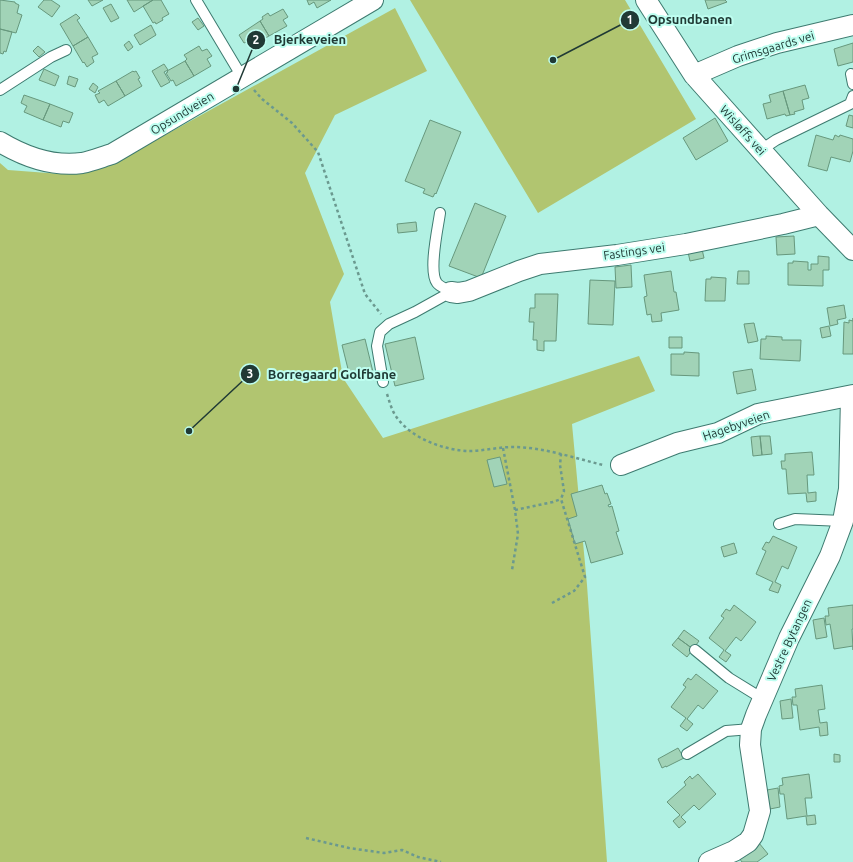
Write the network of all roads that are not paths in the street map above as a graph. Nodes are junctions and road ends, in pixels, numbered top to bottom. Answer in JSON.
{"nodes":[{"id":1,"x":196,"y":0,"type":"edge"},
{"id":2,"x":373,"y":0,"type":"edge"},
{"id":3,"x":646,"y":0,"type":"edge"},
{"id":4,"x":853,"y":25,"type":"edge"},
{"id":5,"x":66,"y":50,"type":"dead end"},
{"id":6,"x":694,"y":75,"type":"junction"},
{"id":7,"x":242,"y":77,"type":"junction"},
{"id":8,"x":0,"y":90,"type":"edge"},
{"id":9,"x":853,"y":96,"type":"edge"},
{"id":10,"x":0,"y":142,"type":"edge"},
{"id":11,"x":761,"y":150,"type":"junction"},
{"id":12,"x":440,"y":213,"type":"dead end"},
{"id":13,"x":819,"y":215,"type":"junction"},
{"id":14,"x":853,"y":249,"type":"edge"},
{"id":15,"x":451,"y":292,"type":"junction"},
{"id":16,"x":383,"y":382,"type":"road end"},
{"id":17,"x":852,"y":396,"type":"edge"},
{"id":18,"x":621,"y":465,"type":"road end"},
{"id":19,"x":843,"y":521,"type":"junction"},
{"id":20,"x":779,"y":524,"type":"dead end"},
{"id":21,"x":695,"y":650,"type":"dead end"},
{"id":22,"x":763,"y":699,"type":"junction"},
{"id":23,"x":751,"y":729,"type":"junction"},
{"id":24,"x":687,"y":754,"type":"dead end"},
{"id":25,"x":709,"y":862,"type":"edge"}],
"edges":[{"from":1,"to":7,"type":"lane"},
{"from":2,"to":7,"type":"street","name":"Opsundveien"},
{"from":3,"to":6,"type":"street","name":"Wisløffs vei"},
{"from":4,"to":6,"type":"street","name":"Grimsgaards vei"},
{"from":5,"to":8,"type":"lane"},
{"from":6,"to":11,"type":"street","name":"Wisløffs vei"},
{"from":7,"to":10,"type":"street","name":"Opsundveien"},
{"from":9,"to":11,"type":"lane"},
{"from":11,"to":13,"type":"street","name":"Wisløffs vei"},
{"from":12,"to":15,"type":"lane"},
{"from":13,"to":14,"type":"street","name":"Wisløffs vei"},
{"from":13,"to":15,"type":"street","name":"Fastings vei"},
{"from":15,"to":16,"type":"lane"},
{"from":17,"to":18,"type":"street","name":"Hagebyveien"},
{"from":17,"to":19,"type":"street","name":"Vestre Bytangen"},
{"from":19,"to":20,"type":"lane"},
{"from":19,"to":22,"type":"street","name":"Vestre Bytangen"},
{"from":21,"to":22,"type":"lane"},
{"from":22,"to":23,"type":"street","name":"Vestre Bytangen"},
{"from":23,"to":24,"type":"lane"},
{"from":23,"to":25,"type":"street","name":"Vestre Bytangen"}]}
